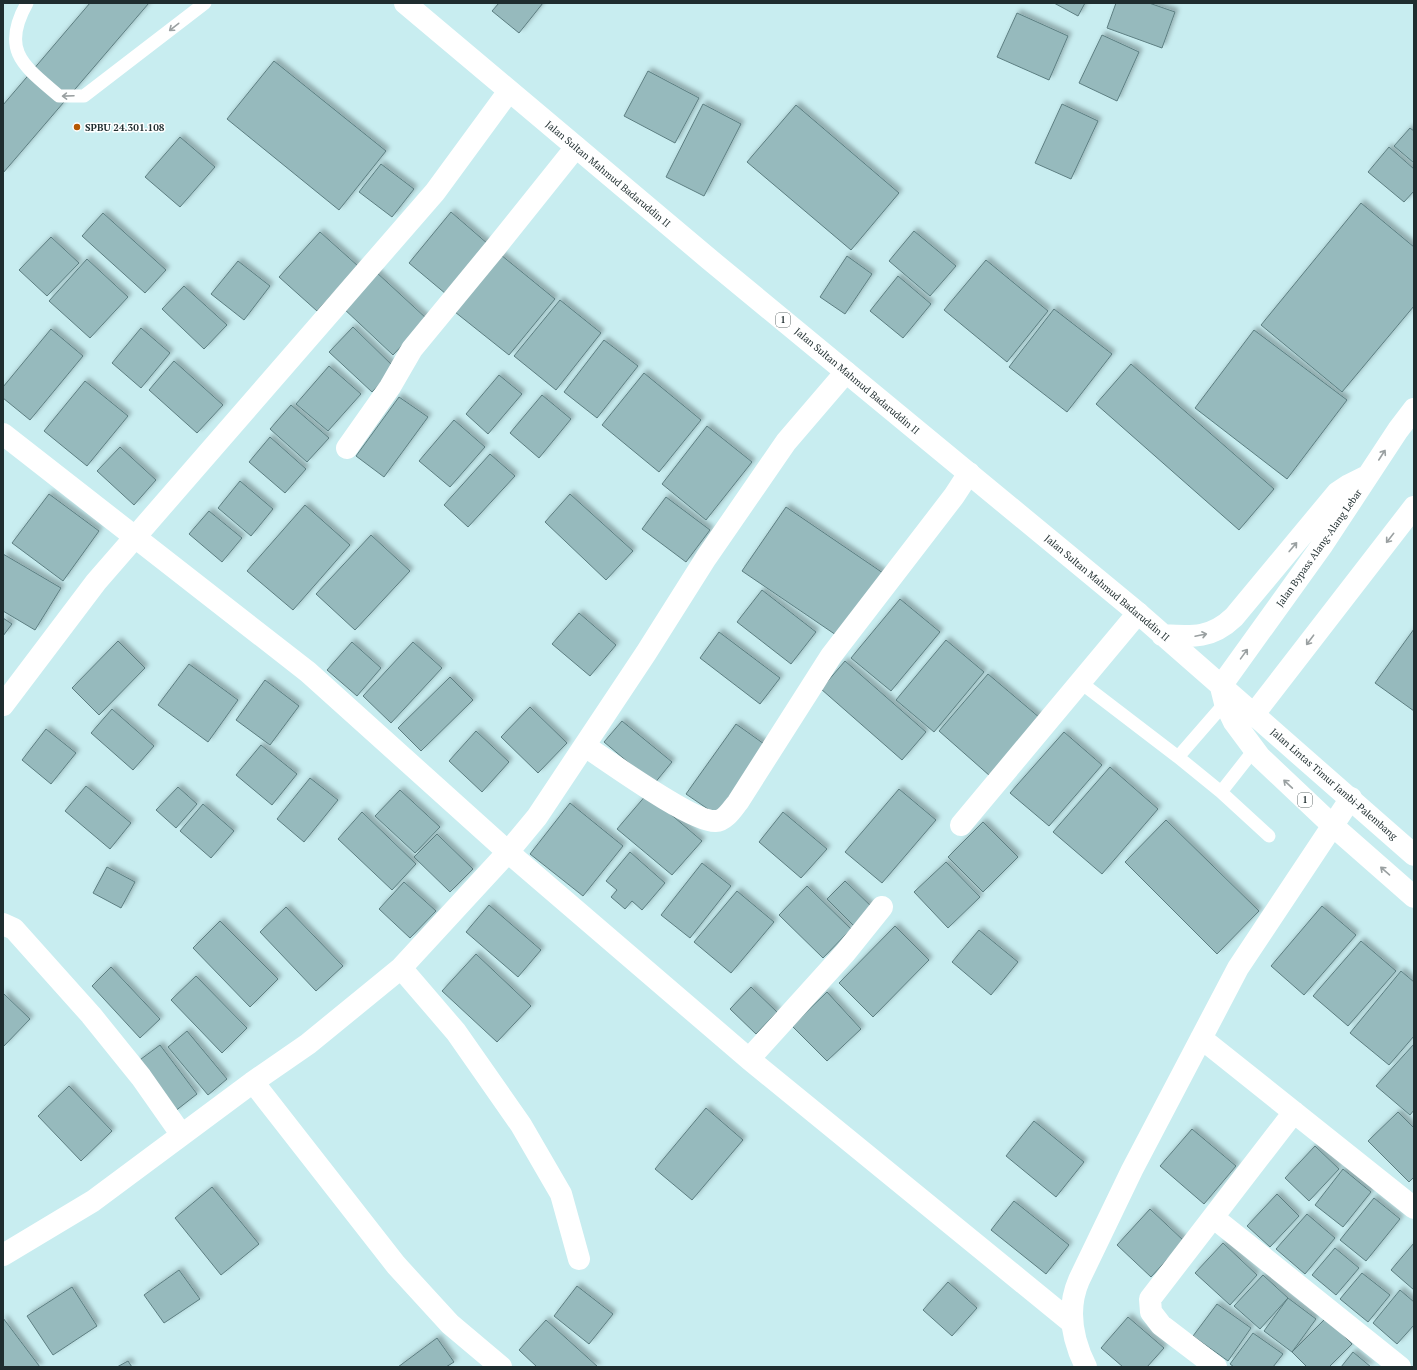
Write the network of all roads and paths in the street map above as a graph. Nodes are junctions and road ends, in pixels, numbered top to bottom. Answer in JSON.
{"nodes":[{"id":1,"x":27,"y":3,"type":"edge"},
{"id":2,"x":205,"y":3,"type":"edge"},
{"id":3,"x":405,"y":3,"type":"edge"},
{"id":4,"x":6,"y":36,"type":"edge"},
{"id":5,"x":509,"y":91,"type":"junction"},
{"id":6,"x":576,"y":147,"type":"junction"},
{"id":7,"x":846,"y":372,"type":"junction"},
{"id":8,"x":1414,"y":409,"type":"edge"},
{"id":9,"x":3,"y":434,"type":"edge"},
{"id":10,"x":347,"y":448,"type":"dead end"},
{"id":11,"x":969,"y":473,"type":"junction"},
{"id":12,"x":1369,"y":475,"type":"junction"},
{"id":13,"x":1414,"y":507,"type":"edge"},
{"id":14,"x":135,"y":538,"type":"junction"},
{"id":15,"x":1138,"y":613,"type":"junction"},
{"id":16,"x":1162,"y":635,"type":"junction"},
{"id":17,"x":1080,"y":682,"type":"junction"},
{"id":18,"x":1223,"y":694,"type":"junction"},
{"id":19,"x":3,"y":705,"type":"edge"},
{"id":20,"x":1254,"y":714,"type":"junction"},
{"id":21,"x":585,"y":746,"type":"junction"},
{"id":22,"x":1254,"y":750,"type":"junction"},
{"id":23,"x":1178,"y":757,"type":"junction"},
{"id":24,"x":1221,"y":792,"type":"junction"},
{"id":25,"x":1351,"y":798,"type":"junction"},
{"id":26,"x":961,"y":825,"type":"dead end"},
{"id":27,"x":1332,"y":825,"type":"junction"},
{"id":28,"x":1269,"y":836,"type":"dead end"},
{"id":29,"x":508,"y":852,"type":"junction"},
{"id":30,"x":1414,"y":855,"type":"edge"},
{"id":31,"x":1414,"y":896,"type":"edge"},
{"id":32,"x":882,"y":907,"type":"dead end"},
{"id":33,"x":3,"y":924,"type":"edge"},
{"id":34,"x":401,"y":968,"type":"junction"},
{"id":35,"x":1201,"y":1038,"type":"junction"},
{"id":36,"x":749,"y":1059,"type":"junction"},
{"id":37,"x":253,"y":1082,"type":"junction"},
{"id":38,"x":1294,"y":1112,"type":"junction"},
{"id":39,"x":181,"y":1134,"type":"junction"},
{"id":40,"x":1414,"y":1208,"type":"edge"},
{"id":41,"x":1214,"y":1218,"type":"junction"},
{"id":42,"x":3,"y":1255,"type":"edge"},
{"id":43,"x":579,"y":1259,"type":"dead end"},
{"id":44,"x":1071,"y":1322,"type":"junction"},
{"id":45,"x":501,"y":1367,"type":"edge"},
{"id":46,"x":1086,"y":1367,"type":"edge"},
{"id":47,"x":1216,"y":1367,"type":"edge"},
{"id":48,"x":1400,"y":1367,"type":"edge"}],
"edges":[{"from":1,"to":4,"type":"lane"},
{"from":2,"to":4,"type":"lane","one_way":true},
{"from":3,"to":5,"type":"main road","name":"Jalan Sultan Mahmud Badaruddin II","number":"1"},
{"from":5,"to":6,"type":"main road","name":"Jalan Sultan Mahmud Badaruddin II","number":"1"},
{"from":5,"to":14,"type":"main road"},
{"from":6,"to":7,"type":"main road","name":"Jalan Sultan Mahmud Badaruddin II","number":"1"},
{"from":6,"to":10,"type":"main road"},
{"from":7,"to":11,"type":"main road","name":"Jalan Sultan Mahmud Badaruddin II","number":"1"},
{"from":7,"to":21,"type":"main road"},
{"from":12,"to":8,"type":"main road","name":"Jalan Bypass Alang-Alang Lebar","one_way":true},
{"from":9,"to":14,"type":"main road"},
{"from":11,"to":15,"type":"main road","name":"Jalan Sultan Mahmud Badaruddin II","number":"1"},
{"from":11,"to":21,"type":"main road"},
{"from":16,"to":12,"type":"main road","one_way":true},
{"from":18,"to":12,"type":"main road","name":"Jalan Bypass Alang-Alang Lebar","one_way":true},
{"from":13,"to":20,"type":"main road","one_way":true},
{"from":14,"to":19,"type":"main road"},
{"from":14,"to":29,"type":"main road"},
{"from":15,"to":16,"type":"main road","name":"Jalan Sultan Mahmud Badaruddin II","number":"1"},
{"from":15,"to":17,"type":"main road"},
{"from":16,"to":18,"type":"main road","name":"Jalan Sultan Mahmud Badaruddin II","number":"1"},
{"from":17,"to":23,"type":"lane"},
{"from":17,"to":26,"type":"main road"},
{"from":18,"to":20,"type":"main road","name":"Jalan Sultan Mahmud Badaruddin II","number":"1"},
{"from":18,"to":22,"type":"main road","number":"1"},
{"from":18,"to":23,"type":"lane"},
{"from":20,"to":25,"type":"main road","name":"Jalan Lintas Timur Jambi-Palembang","number":"1"},
{"from":21,"to":29,"type":"main road"},
{"from":22,"to":24,"type":"lane"},
{"from":27,"to":22,"type":"main road","number":"1","one_way":true},
{"from":23,"to":24,"type":"lane"},
{"from":24,"to":28,"type":"lane"},
{"from":25,"to":27,"type":"main road"},
{"from":25,"to":30,"type":"main road","name":"Jalan Lintas Timur Jambi-Palembang","number":"1"},
{"from":31,"to":27,"type":"main road","number":"1","one_way":true},
{"from":27,"to":35,"type":"main road"},
{"from":29,"to":34,"type":"main road"},
{"from":29,"to":36,"type":"main road"},
{"from":32,"to":36,"type":"main road"},
{"from":33,"to":39,"type":"main road"},
{"from":34,"to":37,"type":"main road"},
{"from":34,"to":43,"type":"main road"},
{"from":35,"to":38,"type":"main road"},
{"from":35,"to":44,"type":"main road"},
{"from":36,"to":44,"type":"main road"},
{"from":37,"to":39,"type":"main road"},
{"from":37,"to":45,"type":"main road"},
{"from":38,"to":40,"type":"main road"},
{"from":38,"to":41,"type":"main road"},
{"from":39,"to":42,"type":"main road"},
{"from":41,"to":47,"type":"main road"},
{"from":41,"to":48,"type":"main road"},
{"from":44,"to":46,"type":"main road"}]}
